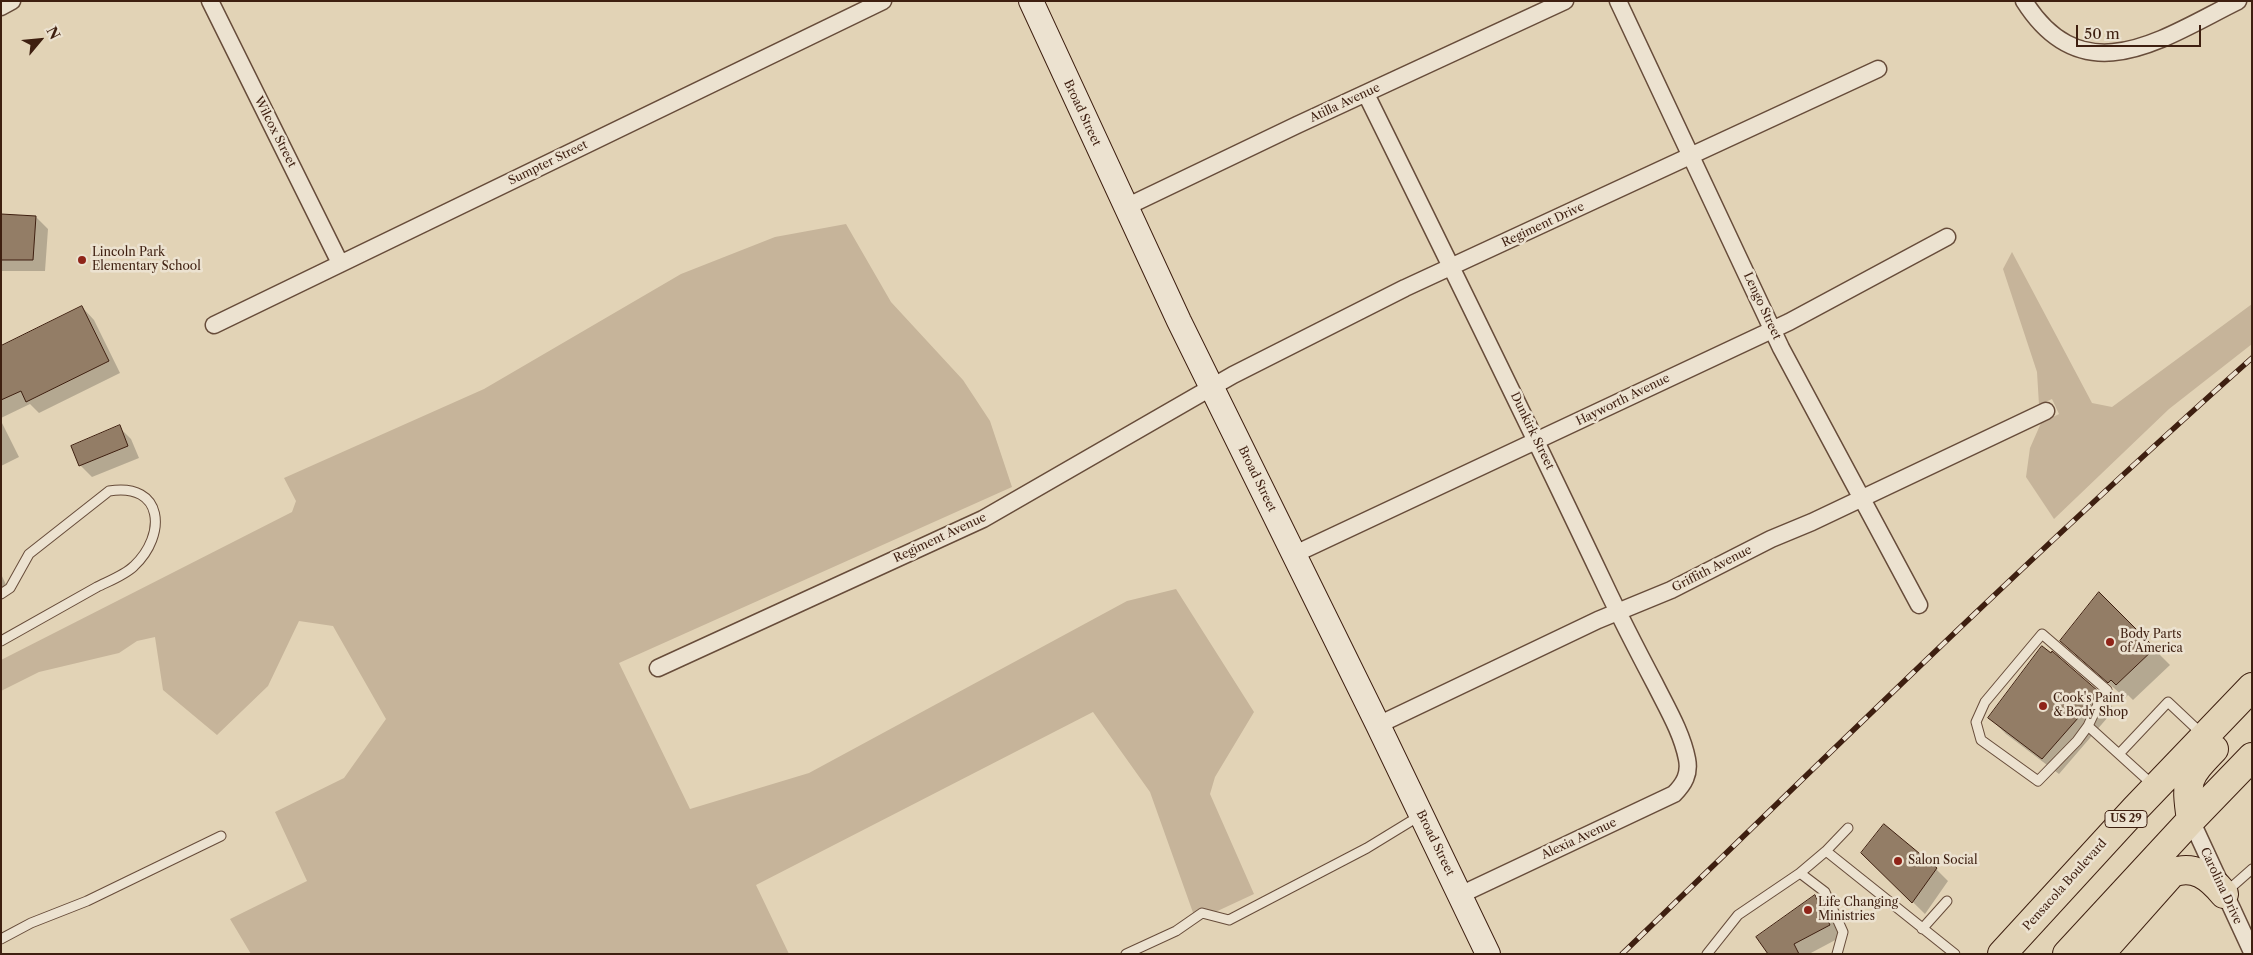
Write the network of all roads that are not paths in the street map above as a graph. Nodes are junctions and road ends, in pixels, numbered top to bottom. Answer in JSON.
{"nodes":[{"id":1,"x":12,"y":1,"type":"edge"},
{"id":2,"x":210,"y":1,"type":"edge"},
{"id":3,"x":883,"y":1,"type":"edge"},
{"id":4,"x":1031,"y":1,"type":"edge"},
{"id":5,"x":1565,"y":1,"type":"edge"},
{"id":6,"x":1618,"y":1,"type":"edge"},
{"id":7,"x":2024,"y":1,"type":"edge"},
{"id":8,"x":2238,"y":1,"type":"edge"},
{"id":9,"x":1,"y":7,"type":"edge"},
{"id":10,"x":1878,"y":69,"type":"dead end"},
{"id":11,"x":1366,"y":94,"type":"junction"},
{"id":12,"x":1690,"y":155,"type":"junction"},
{"id":13,"x":1126,"y":207,"type":"junction"},
{"id":14,"x":1947,"y":237,"type":"dead end"},
{"id":15,"x":340,"y":263,"type":"junction"},
{"id":16,"x":1452,"y":268,"type":"junction"},
{"id":17,"x":214,"y":325,"type":"dead end"},
{"id":18,"x":1774,"y":328,"type":"junction"},
{"id":19,"x":1212,"y":388,"type":"junction"},
{"id":20,"x":2046,"y":411,"type":"dead end"},
{"id":21,"x":1536,"y":440,"type":"junction"},
{"id":22,"x":1861,"y":499,"type":"junction"},
{"id":23,"x":1295,"y":554,"type":"junction"},
{"id":24,"x":1,"y":594,"type":"edge"},
{"id":25,"x":1919,"y":605,"type":"dead end"},
{"id":26,"x":1618,"y":613,"type":"junction"},
{"id":27,"x":1,"y":641,"type":"edge"},
{"id":28,"x":658,"y":668,"type":"dead end"},
{"id":29,"x":2252,"y":687,"type":"edge"},
{"id":30,"x":2252,"y":710,"type":"edge"},
{"id":31,"x":1378,"y":725,"type":"junction"},
{"id":32,"x":2088,"y":726,"type":"junction"},
{"id":33,"x":2204,"y":736,"type":"junction"},
{"id":34,"x":2119,"y":754,"type":"junction"},
{"id":35,"x":2246,"y":767,"type":"edge"},
{"id":36,"x":1688,"y":772,"type":"joint"},
{"id":37,"x":2156,"y":787,"type":"junction"},
{"id":38,"x":1422,"y":815,"type":"junction"},
{"id":39,"x":2191,"y":820,"type":"junction"},
{"id":40,"x":1848,"y":828,"type":"dead end"},
{"id":41,"x":221,"y":836,"type":"dead end"},
{"id":42,"x":1826,"y":850,"type":"junction"},
{"id":43,"x":2251,"y":872,"type":"edge"},
{"id":44,"x":1800,"y":873,"type":"junction"},
{"id":45,"x":2224,"y":894,"type":"junction"},
{"id":46,"x":1460,"y":896,"type":"junction"},
{"id":47,"x":1947,"y":902,"type":"dead end"},
{"id":48,"x":1922,"y":928,"type":"junction"},
{"id":49,"x":1,"y":939,"type":"edge"},
{"id":50,"x":2104,"y":941,"type":"edge"},
{"id":51,"x":2252,"y":952,"type":"edge"},
{"id":52,"x":1126,"y":954,"type":"edge"},
{"id":53,"x":1488,"y":954,"type":"edge"},
{"id":54,"x":1707,"y":954,"type":"edge"},
{"id":55,"x":1837,"y":954,"type":"edge"},
{"id":56,"x":1956,"y":954,"type":"edge"},
{"id":57,"x":2002,"y":954,"type":"edge"},
{"id":58,"x":2068,"y":954,"type":"edge"}],
"edges":[{"from":1,"to":9,"type":"street"},
{"from":2,"to":15,"type":"street","name":"Wilcox Street"},
{"from":3,"to":15,"type":"street","name":"Sumpter Street"},
{"from":4,"to":13,"type":"street","name":"Broad Street"},
{"from":5,"to":11,"type":"street","name":"Atilla Avenue"},
{"from":6,"to":12,"type":"street","name":"Lengo Street"},
{"from":7,"to":8,"type":"street"},
{"from":10,"to":12,"type":"street","name":"Regiment Drive"},
{"from":11,"to":13,"type":"street","name":"Atilla Avenue"},
{"from":11,"to":16,"type":"street","name":"Dunkirk Street"},
{"from":12,"to":16,"type":"street","name":"Regiment Drive"},
{"from":12,"to":18,"type":"street","name":"Lengo Street"},
{"from":13,"to":19,"type":"street","name":"Broad Street"},
{"from":14,"to":18,"type":"street","name":"Hayworth Avenue"},
{"from":15,"to":17,"type":"street","name":"Sumpter Street"},
{"from":16,"to":19,"type":"street","name":"Regiment Drive"},
{"from":16,"to":21,"type":"street","name":"Dunkirk Street"},
{"from":18,"to":21,"type":"street","name":"Hayworth Avenue"},
{"from":18,"to":22,"type":"street","name":"Lengo Street"},
{"from":19,"to":23,"type":"street","name":"Broad Street"},
{"from":19,"to":28,"type":"street","name":"Regiment Avenue"},
{"from":20,"to":22,"type":"street","name":"Griffith Avenue"},
{"from":21,"to":23,"type":"street","name":"Hayworth Avenue"},
{"from":21,"to":26,"type":"street","name":"Dunkirk Street"},
{"from":22,"to":25,"type":"street","name":"Lengo Street"},
{"from":22,"to":26,"type":"street","name":"Griffith Avenue"},
{"from":23,"to":31,"type":"street","name":"Broad Street"},
{"from":24,"to":27,"type":"lane"},
{"from":26,"to":31,"type":"street","name":"Griffith Avenue"},
{"from":26,"to":36,"type":"street","name":"Dunkirk Street"},
{"from":29,"to":33,"type":"highway","name":"Pensacola Boulevard","number":"US 29"},
{"from":30,"to":39,"type":"highway"},
{"from":31,"to":38,"type":"street","name":"Broad Street"},
{"from":32,"to":32,"type":"lane"},
{"from":32,"to":34,"type":"lane"},
{"from":33,"to":34,"type":"lane"},
{"from":33,"to":37,"type":"highway","name":"Pensacola Boulevard","number":"US 29"},
{"from":34,"to":37,"type":"lane"},
{"from":35,"to":39,"type":"highway"},
{"from":36,"to":46,"type":"street","name":"Alexia Avenue"},
{"from":37,"to":57,"type":"highway","name":"Pensacola Boulevard","number":"US 29"},
{"from":38,"to":46,"type":"street","name":"Broad Street"},
{"from":38,"to":52,"type":"lane"},
{"from":39,"to":45,"type":"street","name":"Carolina Drive"},
{"from":39,"to":50,"type":"highway"},
{"from":40,"to":42,"type":"lane"},
{"from":41,"to":49,"type":"lane"},
{"from":42,"to":44,"type":"lane"},
{"from":42,"to":48,"type":"lane"},
{"from":43,"to":45,"type":"lane"},
{"from":44,"to":54,"type":"lane"},
{"from":44,"to":55,"type":"lane"},
{"from":45,"to":50,"type":"highway"},
{"from":45,"to":51,"type":"street","name":"Carolina Drive"},
{"from":46,"to":53,"type":"street","name":"Broad Street"},
{"from":47,"to":48,"type":"lane"},
{"from":48,"to":56,"type":"lane"},
{"from":50,"to":58,"type":"highway"}]}
